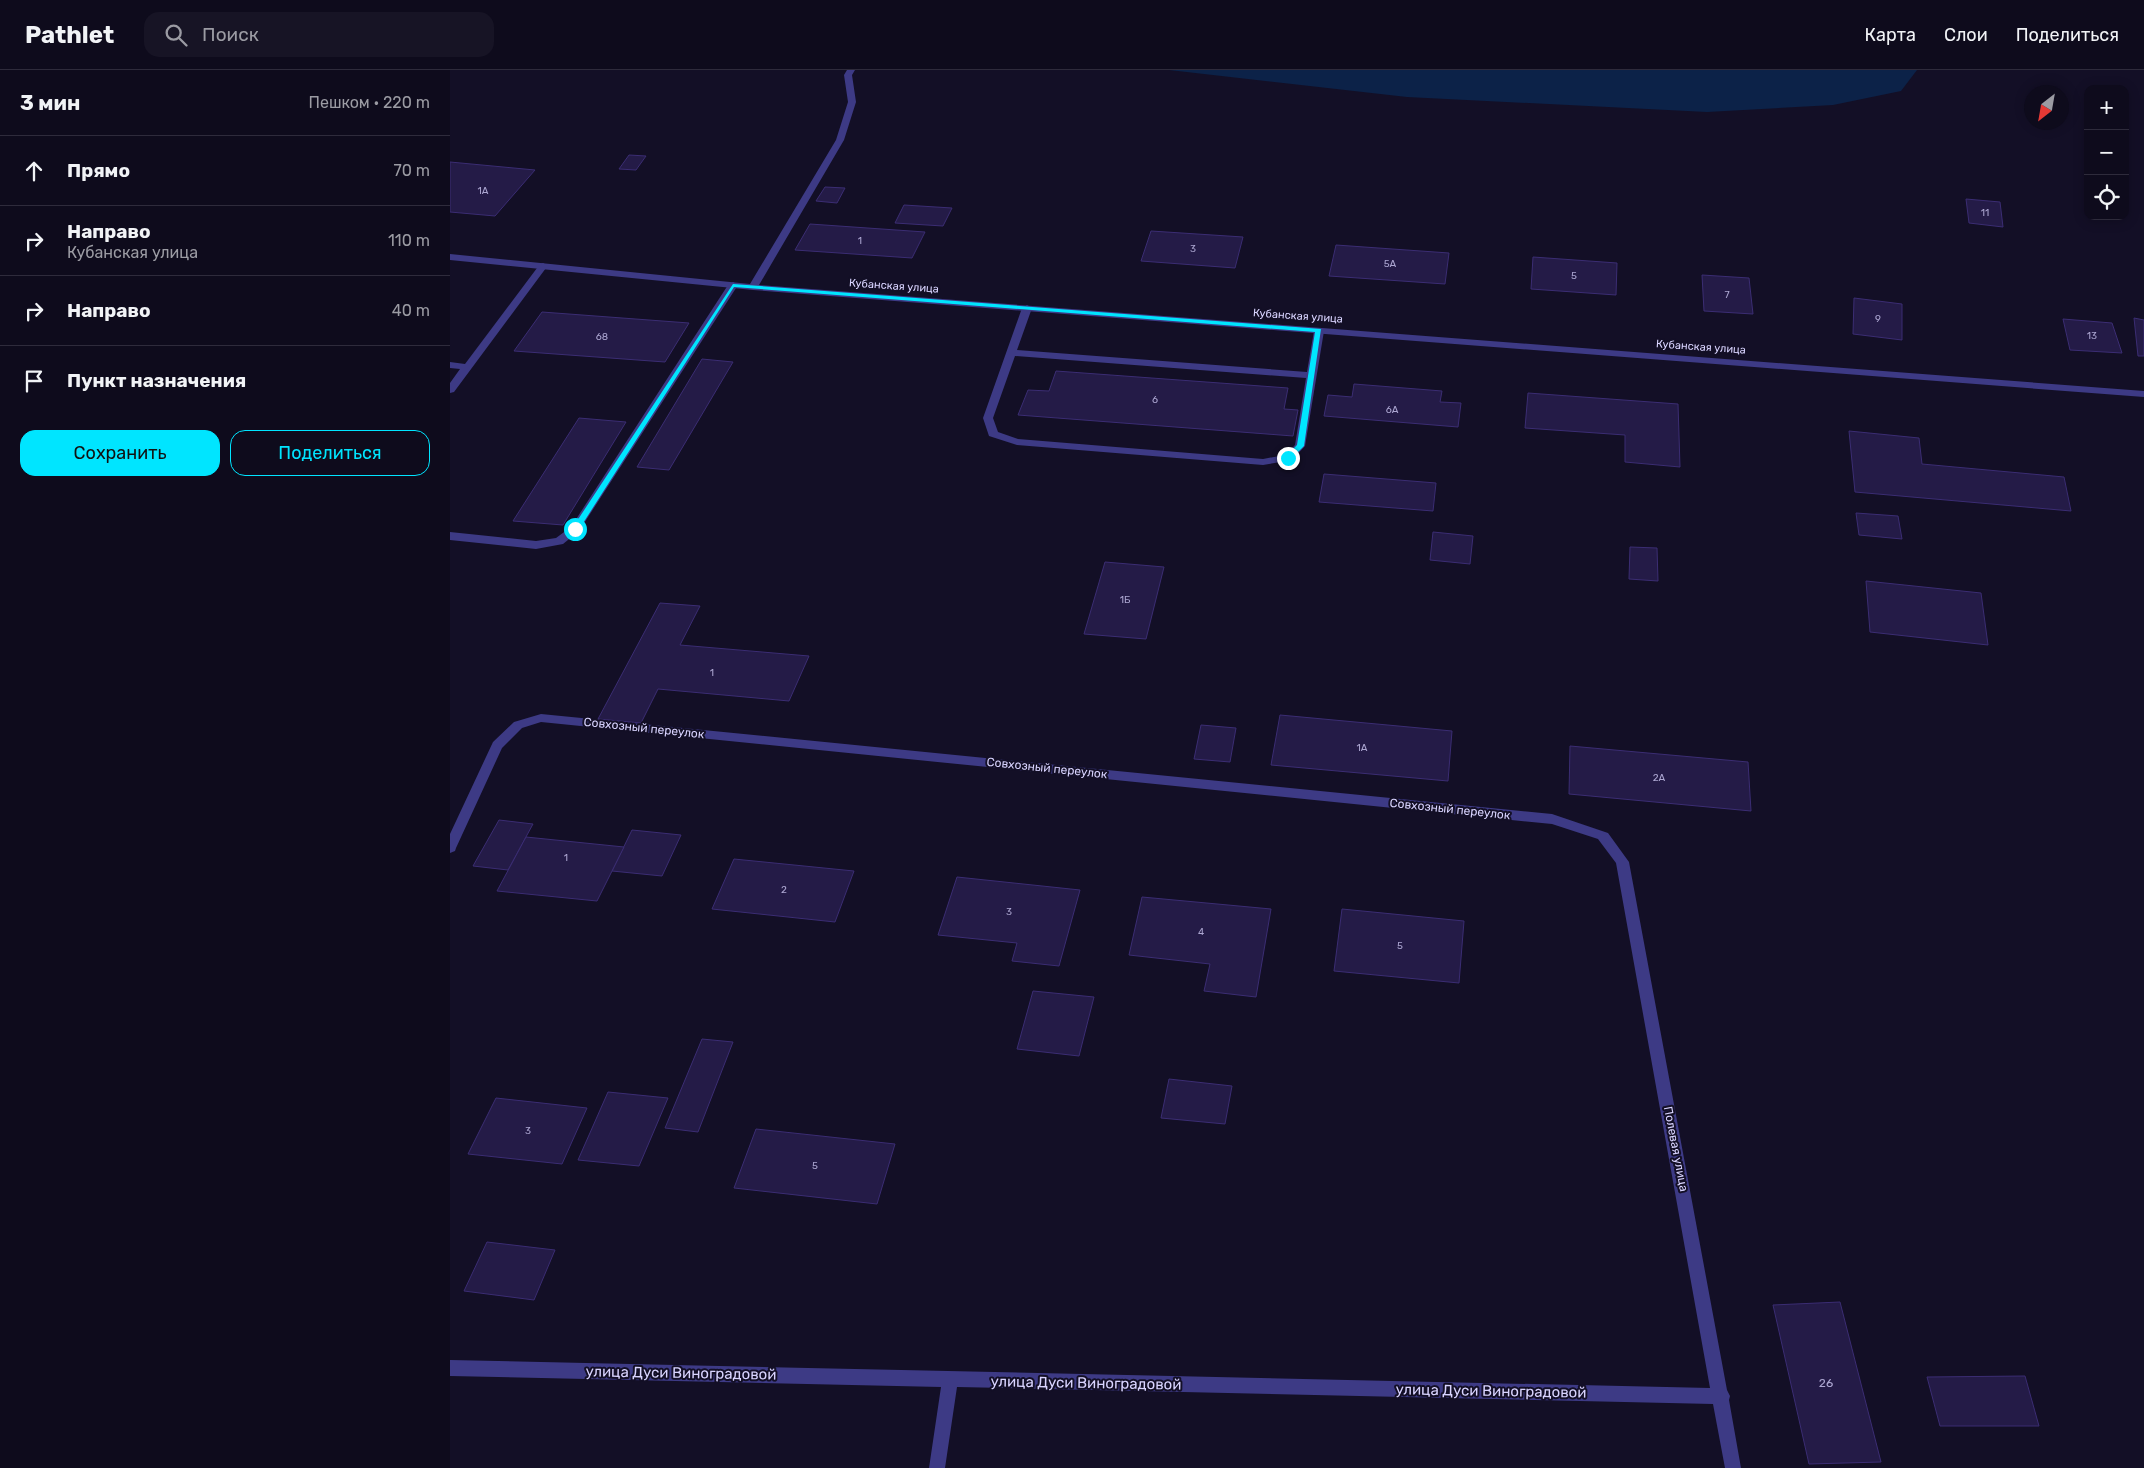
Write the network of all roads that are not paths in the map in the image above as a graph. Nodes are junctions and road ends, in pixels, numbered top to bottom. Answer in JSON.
{"nodes":[{"id":1,"x":851,"y":70,"type":"edge"},
{"id":2,"x":450,"y":257,"type":"edge"},
{"id":3,"x":542,"y":266,"type":"junction"},
{"id":4,"x":733,"y":285,"type":"junction"},
{"id":5,"x":753,"y":287,"type":"junction"},
{"id":6,"x":1027,"y":308,"type":"junction"},
{"id":7,"x":1319,"y":331,"type":"junction"},
{"id":8,"x":1011,"y":353,"type":"junction"},
{"id":9,"x":450,"y":365,"type":"edge"},
{"id":10,"x":466,"y":367,"type":"junction"},
{"id":11,"x":1312,"y":375,"type":"junction"},
{"id":12,"x":450,"y":390,"type":"edge"},
{"id":13,"x":2144,"y":394,"type":"edge"},
{"id":14,"x":450,"y":536,"type":"edge"},
{"id":15,"x":1603,"y":836,"type":"joint"},
{"id":16,"x":450,"y":848,"type":"edge"},
{"id":17,"x":450,"y":1368,"type":"edge"},
{"id":18,"x":950,"y":1380,"type":"junction"},
{"id":19,"x":1722,"y":1396,"type":"junction"},
{"id":20,"x":937,"y":1468,"type":"edge"},
{"id":21,"x":1733,"y":1468,"type":"edge"}],
"edges":[{"from":1,"to":5,"type":"street"},
{"from":2,"to":3,"type":"street","name":"Кубанская улица"},
{"from":3,"to":4,"type":"street","name":"Кубанская улица"},
{"from":3,"to":10,"type":"street"},
{"from":4,"to":5,"type":"street","name":"Кубанская улица"},
{"from":4,"to":14,"type":"street"},
{"from":5,"to":6,"type":"street","name":"Кубанская улица"},
{"from":6,"to":7,"type":"street","name":"Кубанская улица"},
{"from":6,"to":8,"type":"street"},
{"from":7,"to":11,"type":"street"},
{"from":7,"to":13,"type":"street","name":"Кубанская улица"},
{"from":8,"to":11,"type":"street"},
{"from":8,"to":11,"type":"street"},
{"from":9,"to":10,"type":"street"},
{"from":10,"to":12,"type":"street"},
{"from":15,"to":16,"type":"street","name":"Совхозный переулок"},
{"from":15,"to":19,"type":"street","name":"Полевая улица"},
{"from":17,"to":18,"type":"street","name":"улица Дуси Виноградовой"},
{"from":18,"to":19,"type":"street","name":"улица Дуси Виноградовой"},
{"from":18,"to":20,"type":"street"},
{"from":19,"to":21,"type":"street","name":"Полевая улица"}]}
